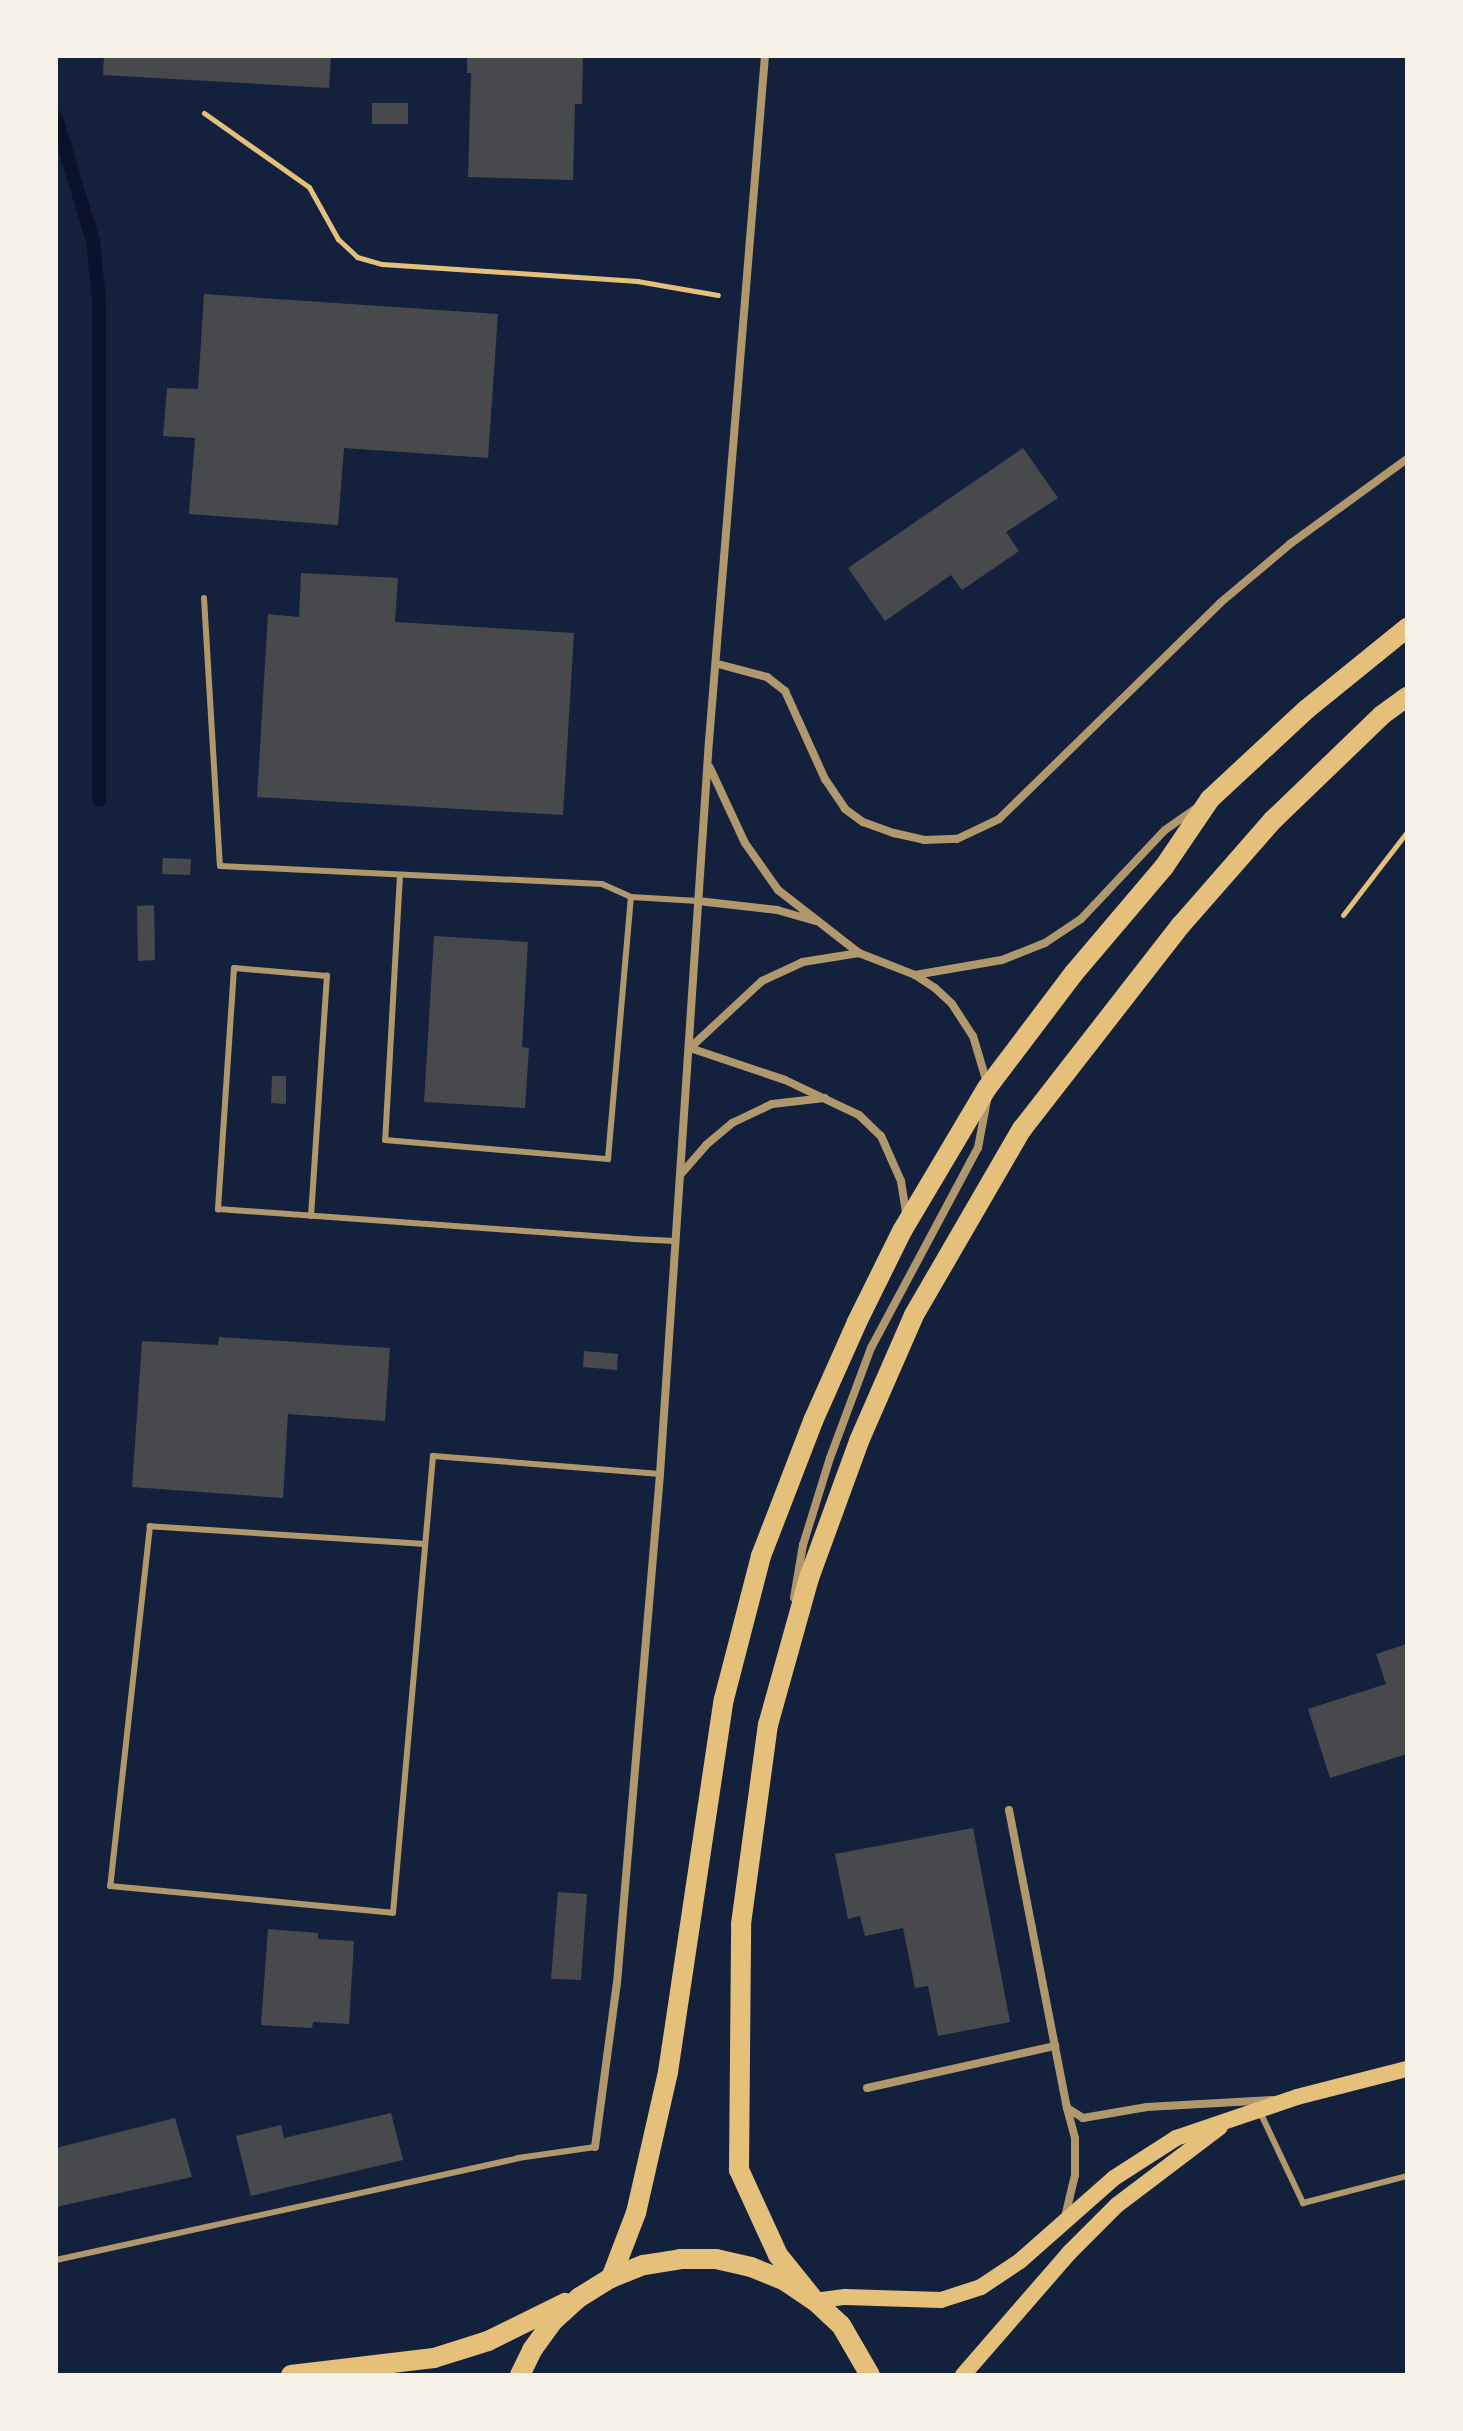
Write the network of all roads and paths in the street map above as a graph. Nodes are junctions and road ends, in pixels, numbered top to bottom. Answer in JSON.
{"nodes":[{"id":1,"x":765,"y":56,"type":"edge"},
{"id":2,"x":204,"y":113,"type":"dead end"},
{"id":3,"x":700,"y":293,"type":"dead end"},
{"id":4,"x":1407,"y":459,"type":"edge"},
{"id":5,"x":204,"y":598,"type":"dead end"},
{"id":6,"x":1407,"y":628,"type":"edge"},
{"id":7,"x":718,"y":664,"type":"junction"},
{"id":8,"x":1407,"y":697,"type":"edge"},
{"id":9,"x":708,"y":763,"type":"junction"},
{"id":10,"x":1210,"y":799,"type":"junction"},
{"id":11,"x":1407,"y":832,"type":"edge"},
{"id":12,"x":400,"y":875,"type":"junction"},
{"id":13,"x":631,"y":897,"type":"junction"},
{"id":14,"x":698,"y":901,"type":"junction"},
{"id":15,"x":1343,"y":915,"type":"dead end"},
{"id":16,"x":823,"y":924,"type":"junction"},
{"id":17,"x":859,"y":953,"type":"junction"},
{"id":18,"x":915,"y":975,"type":"junction"},
{"id":19,"x":987,"y":1088,"type":"junction"},
{"id":20,"x":826,"y":1098,"type":"junction"},
{"id":21,"x":680,"y":1176,"type":"junction"},
{"id":22,"x":311,"y":1216,"type":"junction"},
{"id":23,"x":902,"y":1231,"type":"junction"},
{"id":24,"x":676,"y":1241,"type":"junction"},
{"id":25,"x":660,"y":1474,"type":"junction"},
{"id":26,"x":425,"y":1544,"type":"junction"},
{"id":27,"x":779,"y":1686,"type":"junction"},
{"id":28,"x":1009,"y":1810,"type":"dead end"},
{"id":29,"x":1055,"y":2046,"type":"junction"},
{"id":30,"x":1407,"y":2069,"type":"edge"},
{"id":31,"x":867,"y":2088,"type":"dead end"},
{"id":32,"x":1290,"y":2100,"type":"junction"},
{"id":33,"x":1067,"y":2108,"type":"junction"},
{"id":34,"x":1259,"y":2109,"type":"junction"},
{"id":35,"x":1228,"y":2120,"type":"junction"},
{"id":36,"x":595,"y":2147,"type":"joint"},
{"id":37,"x":1407,"y":2176,"type":"edge"},
{"id":38,"x":1064,"y":2220,"type":"junction"},
{"id":39,"x":56,"y":2260,"type":"edge"},
{"id":40,"x":611,"y":2278,"type":"junction"},
{"id":41,"x":580,"y":2297,"type":"junction"},
{"id":42,"x":815,"y":2301,"type":"junction"},
{"id":43,"x":291,"y":2375,"type":"edge"},
{"id":44,"x":520,"y":2375,"type":"edge"},
{"id":45,"x":870,"y":2375,"type":"edge"},
{"id":46,"x":963,"y":2375,"type":"edge"}],
"edges":[{"from":1,"to":7,"type":"street"},
{"from":2,"to":3,"type":"path"},
{"from":4,"to":7,"type":"street"},
{"from":5,"to":12,"type":"lane"},
{"from":6,"to":10,"type":"main road"},
{"from":7,"to":9,"type":"street"},
{"from":8,"to":27,"type":"main road"},
{"from":9,"to":14,"type":"street"},
{"from":9,"to":16,"type":"street"},
{"from":10,"to":18,"type":"street"},
{"from":10,"to":19,"type":"main road"},
{"from":11,"to":15,"type":"path"},
{"from":12,"to":13,"type":"lane"},
{"from":12,"to":13,"type":"lane"},
{"from":13,"to":14,"type":"lane"},
{"from":14,"to":16,"type":"street"},
{"from":14,"to":21,"type":"street"},
{"from":16,"to":17,"type":"street"},
{"from":17,"to":18,"type":"street"},
{"from":17,"to":20,"type":"street"},
{"from":18,"to":19,"type":"street"},
{"from":19,"to":23,"type":"main road"},
{"from":19,"to":27,"type":"street"},
{"from":20,"to":21,"type":"street"},
{"from":20,"to":23,"type":"street"},
{"from":21,"to":24,"type":"street"},
{"from":22,"to":22,"type":"lane"},
{"from":22,"to":24,"type":"lane"},
{"from":23,"to":40,"type":"main road"},
{"from":24,"to":25,"type":"street"},
{"from":25,"to":26,"type":"lane"},
{"from":25,"to":36,"type":"street"},
{"from":26,"to":26,"type":"lane"},
{"from":27,"to":42,"type":"main road"},
{"from":28,"to":29,"type":"street"},
{"from":29,"to":31,"type":"street"},
{"from":29,"to":33,"type":"street"},
{"from":30,"to":32,"type":"main road"},
{"from":32,"to":33,"type":"street"},
{"from":32,"to":34,"type":"main road"},
{"from":33,"to":38,"type":"street"},
{"from":34,"to":35,"type":"main road"},
{"from":34,"to":37,"type":"lane"},
{"from":35,"to":38,"type":"main road"},
{"from":35,"to":46,"type":"main road"},
{"from":36,"to":39,"type":"lane"},
{"from":38,"to":42,"type":"main road"},
{"from":40,"to":41,"type":"main road"},
{"from":40,"to":42,"type":"main road"},
{"from":41,"to":43,"type":"main road"},
{"from":41,"to":44,"type":"main road"},
{"from":42,"to":45,"type":"main road"}]}
